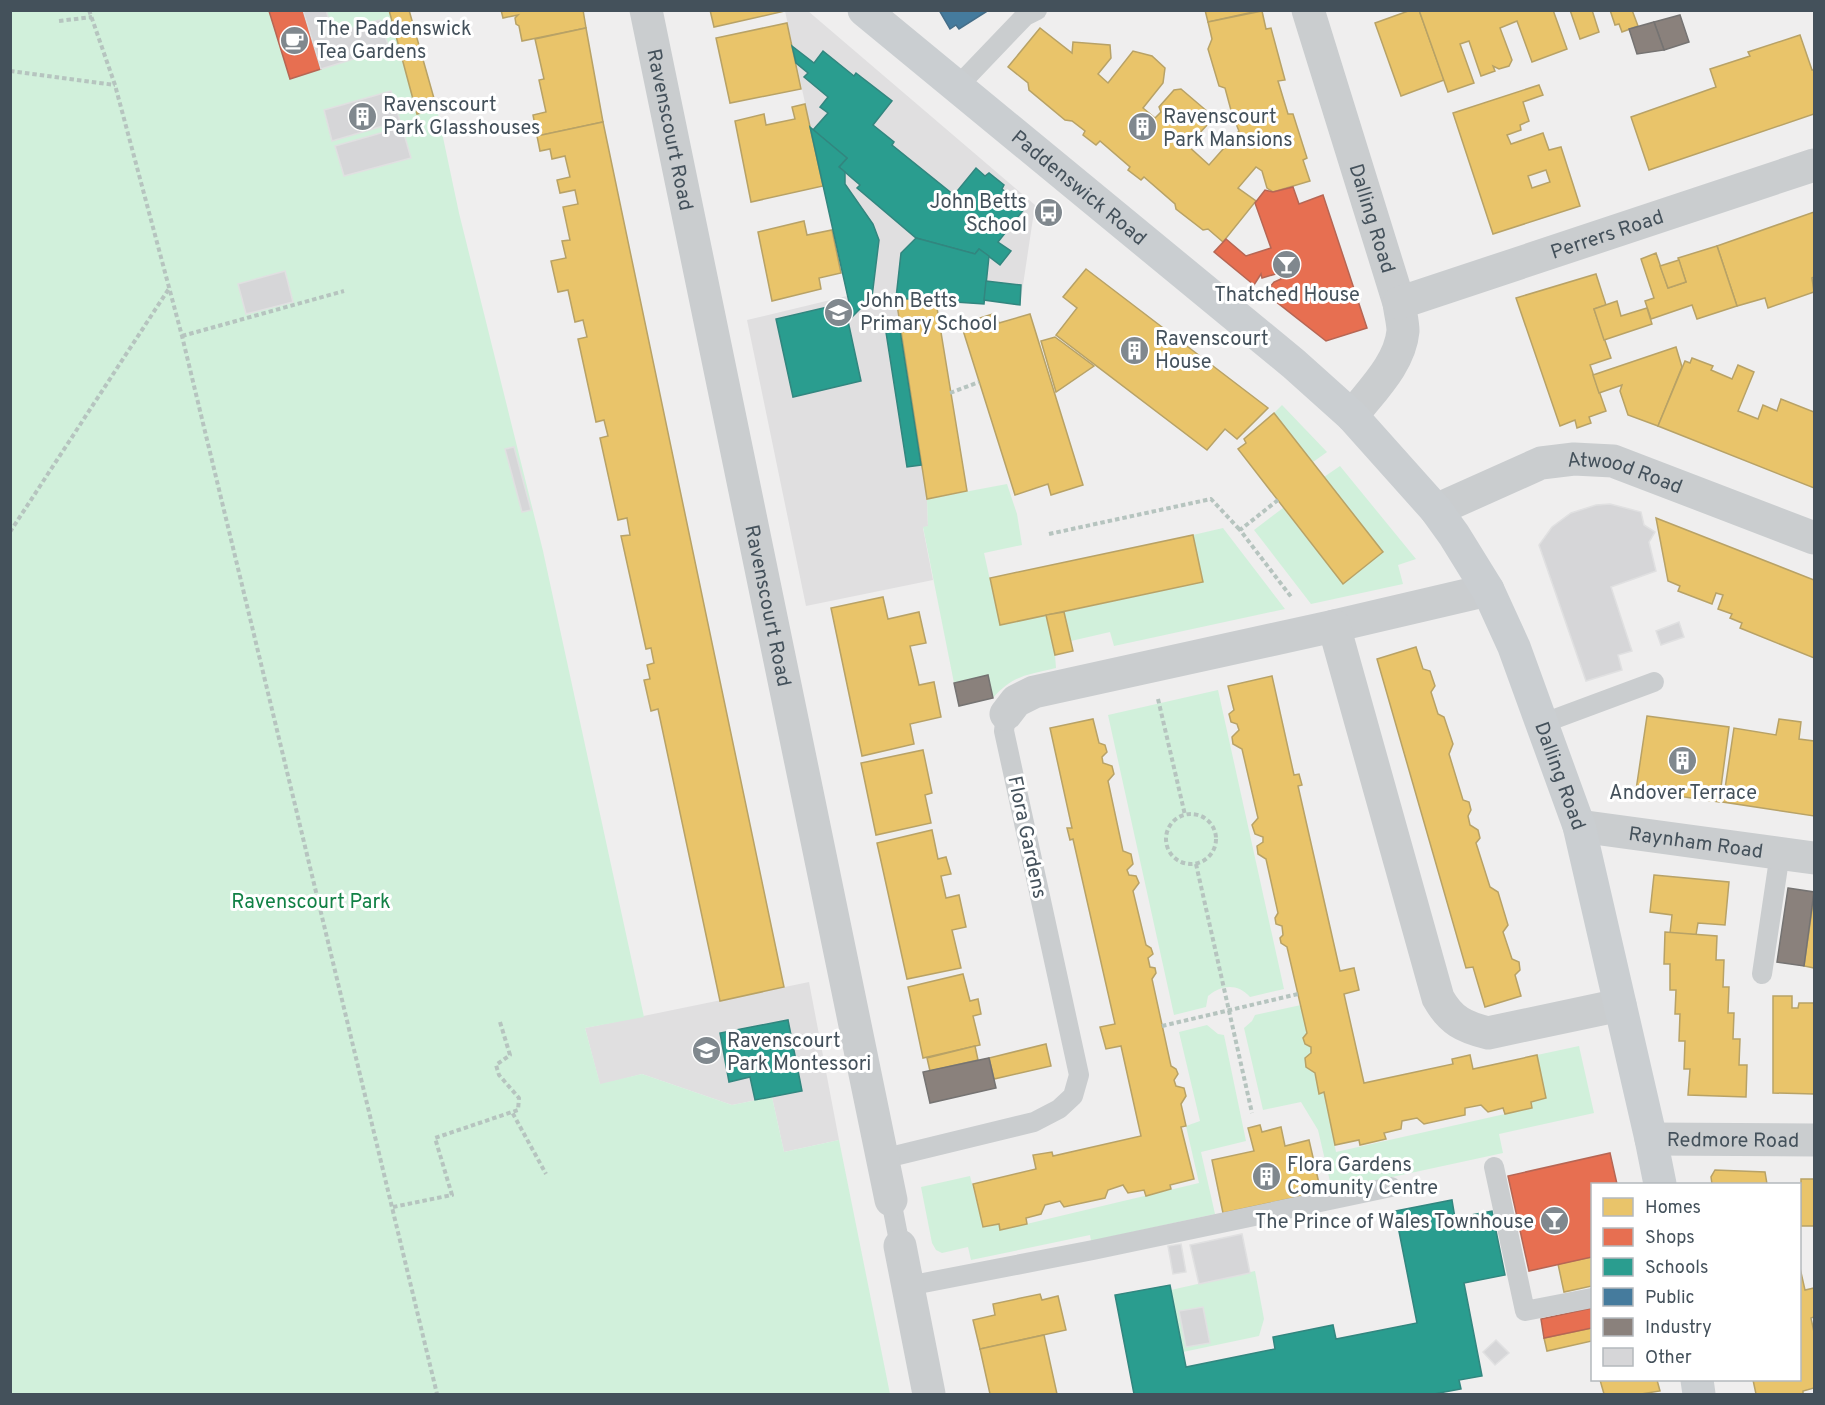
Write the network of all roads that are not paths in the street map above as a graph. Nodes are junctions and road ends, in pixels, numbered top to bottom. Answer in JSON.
{"nodes":[{"id":1,"x":646,"y":10,"type":"edge"},
{"id":2,"x":864,"y":10,"type":"edge"},
{"id":3,"x":1037,"y":10,"type":"edge"},
{"id":4,"x":1308,"y":10,"type":"edge"},
{"id":5,"x":957,"y":87,"type":"junction"},
{"id":6,"x":1815,"y":165,"type":"edge"},
{"id":7,"x":1399,"y":303,"type":"junction"},
{"id":8,"x":1294,"y":364,"type":"joint"},
{"id":9,"x":1352,"y":416,"type":"junction"},
{"id":10,"x":1436,"y":510,"type":"junction"},
{"id":11,"x":1815,"y":538,"type":"edge"},
{"id":12,"x":1488,"y":590,"type":"junction"},
{"id":13,"x":1325,"y":628,"type":"junction"},
{"id":14,"x":1654,"y":682,"type":"dead end"},
{"id":15,"x":1006,"y":714,"type":"joint"},
{"id":16,"x":1542,"y":724,"type":"junction"},
{"id":17,"x":1579,"y":826,"type":"junction"},
{"id":18,"x":1780,"y":853,"type":"junction"},
{"id":19,"x":1815,"y":858,"type":"edge"},
{"id":20,"x":1762,"y":974,"type":"dead end"},
{"id":21,"x":1620,"y":1005,"type":"junction"},
{"id":22,"x":1651,"y":1139,"type":"junction"},
{"id":23,"x":1815,"y":1140,"type":"edge"},
{"id":24,"x":882,"y":1159,"type":"junction"},
{"id":25,"x":1494,"y":1167,"type":"dead end"},
{"id":26,"x":1660,"y":1183,"type":"edge"},
{"id":27,"x":1390,"y":1186,"type":"dead end"},
{"id":28,"x":891,"y":1200,"type":"joint"},
{"id":29,"x":900,"y":1246,"type":"joint"},
{"id":30,"x":908,"y":1287,"type":"junction"},
{"id":31,"x":1591,"y":1298,"type":"edge"},
{"id":32,"x":929,"y":1395,"type":"edge"}],
"edges":[{"from":1,"to":24,"type":"street","name":"Ravenscourt Road"},
{"from":2,"to":5,"type":"main road","name":"Paddenswick Road"},
{"from":3,"to":5,"type":"lane"},
{"from":4,"to":7,"type":"street","name":"Dalling Road"},
{"from":5,"to":8,"type":"main road","name":"Paddenswick Road"},
{"from":6,"to":7,"type":"street","name":"Perrers Road"},
{"from":7,"to":9,"type":"street","name":"Dalling Road"},
{"from":8,"to":9,"type":"main road","name":"Dalling Road"},
{"from":9,"to":10,"type":"main road","name":"Dalling Road"},
{"from":10,"to":11,"type":"street","name":"Atwood Road"},
{"from":10,"to":12,"type":"main road","name":"Dalling Road"},
{"from":12,"to":13,"type":"street","name":"Flora Gardens"},
{"from":12,"to":16,"type":"main road","name":"Dalling Road"},
{"from":13,"to":15,"type":"street","name":"Flora Gardens"},
{"from":13,"to":21,"type":"street"},
{"from":14,"to":16,"type":"lane"},
{"from":15,"to":24,"type":"lane","name":"Flora Gardens"},
{"from":16,"to":17,"type":"main road","name":"Dalling Road"},
{"from":17,"to":18,"type":"street","name":"Raynham Road"},
{"from":17,"to":21,"type":"main road","name":"Dalling Road"},
{"from":18,"to":19,"type":"street","name":"Raynham Road"},
{"from":18,"to":20,"type":"lane"},
{"from":21,"to":22,"type":"main road","name":"Dalling Road"},
{"from":22,"to":23,"type":"street","name":"Redmore Road"},
{"from":22,"to":26,"type":"main road","name":"Dalling Road"},
{"from":24,"to":28,"type":"street","name":"Ravenscourt Road"},
{"from":25,"to":31,"type":"lane"},
{"from":27,"to":30,"type":"lane"},
{"from":28,"to":29,"type":"lane"},
{"from":29,"to":30,"type":"street"},
{"from":30,"to":32,"type":"street"}]}
